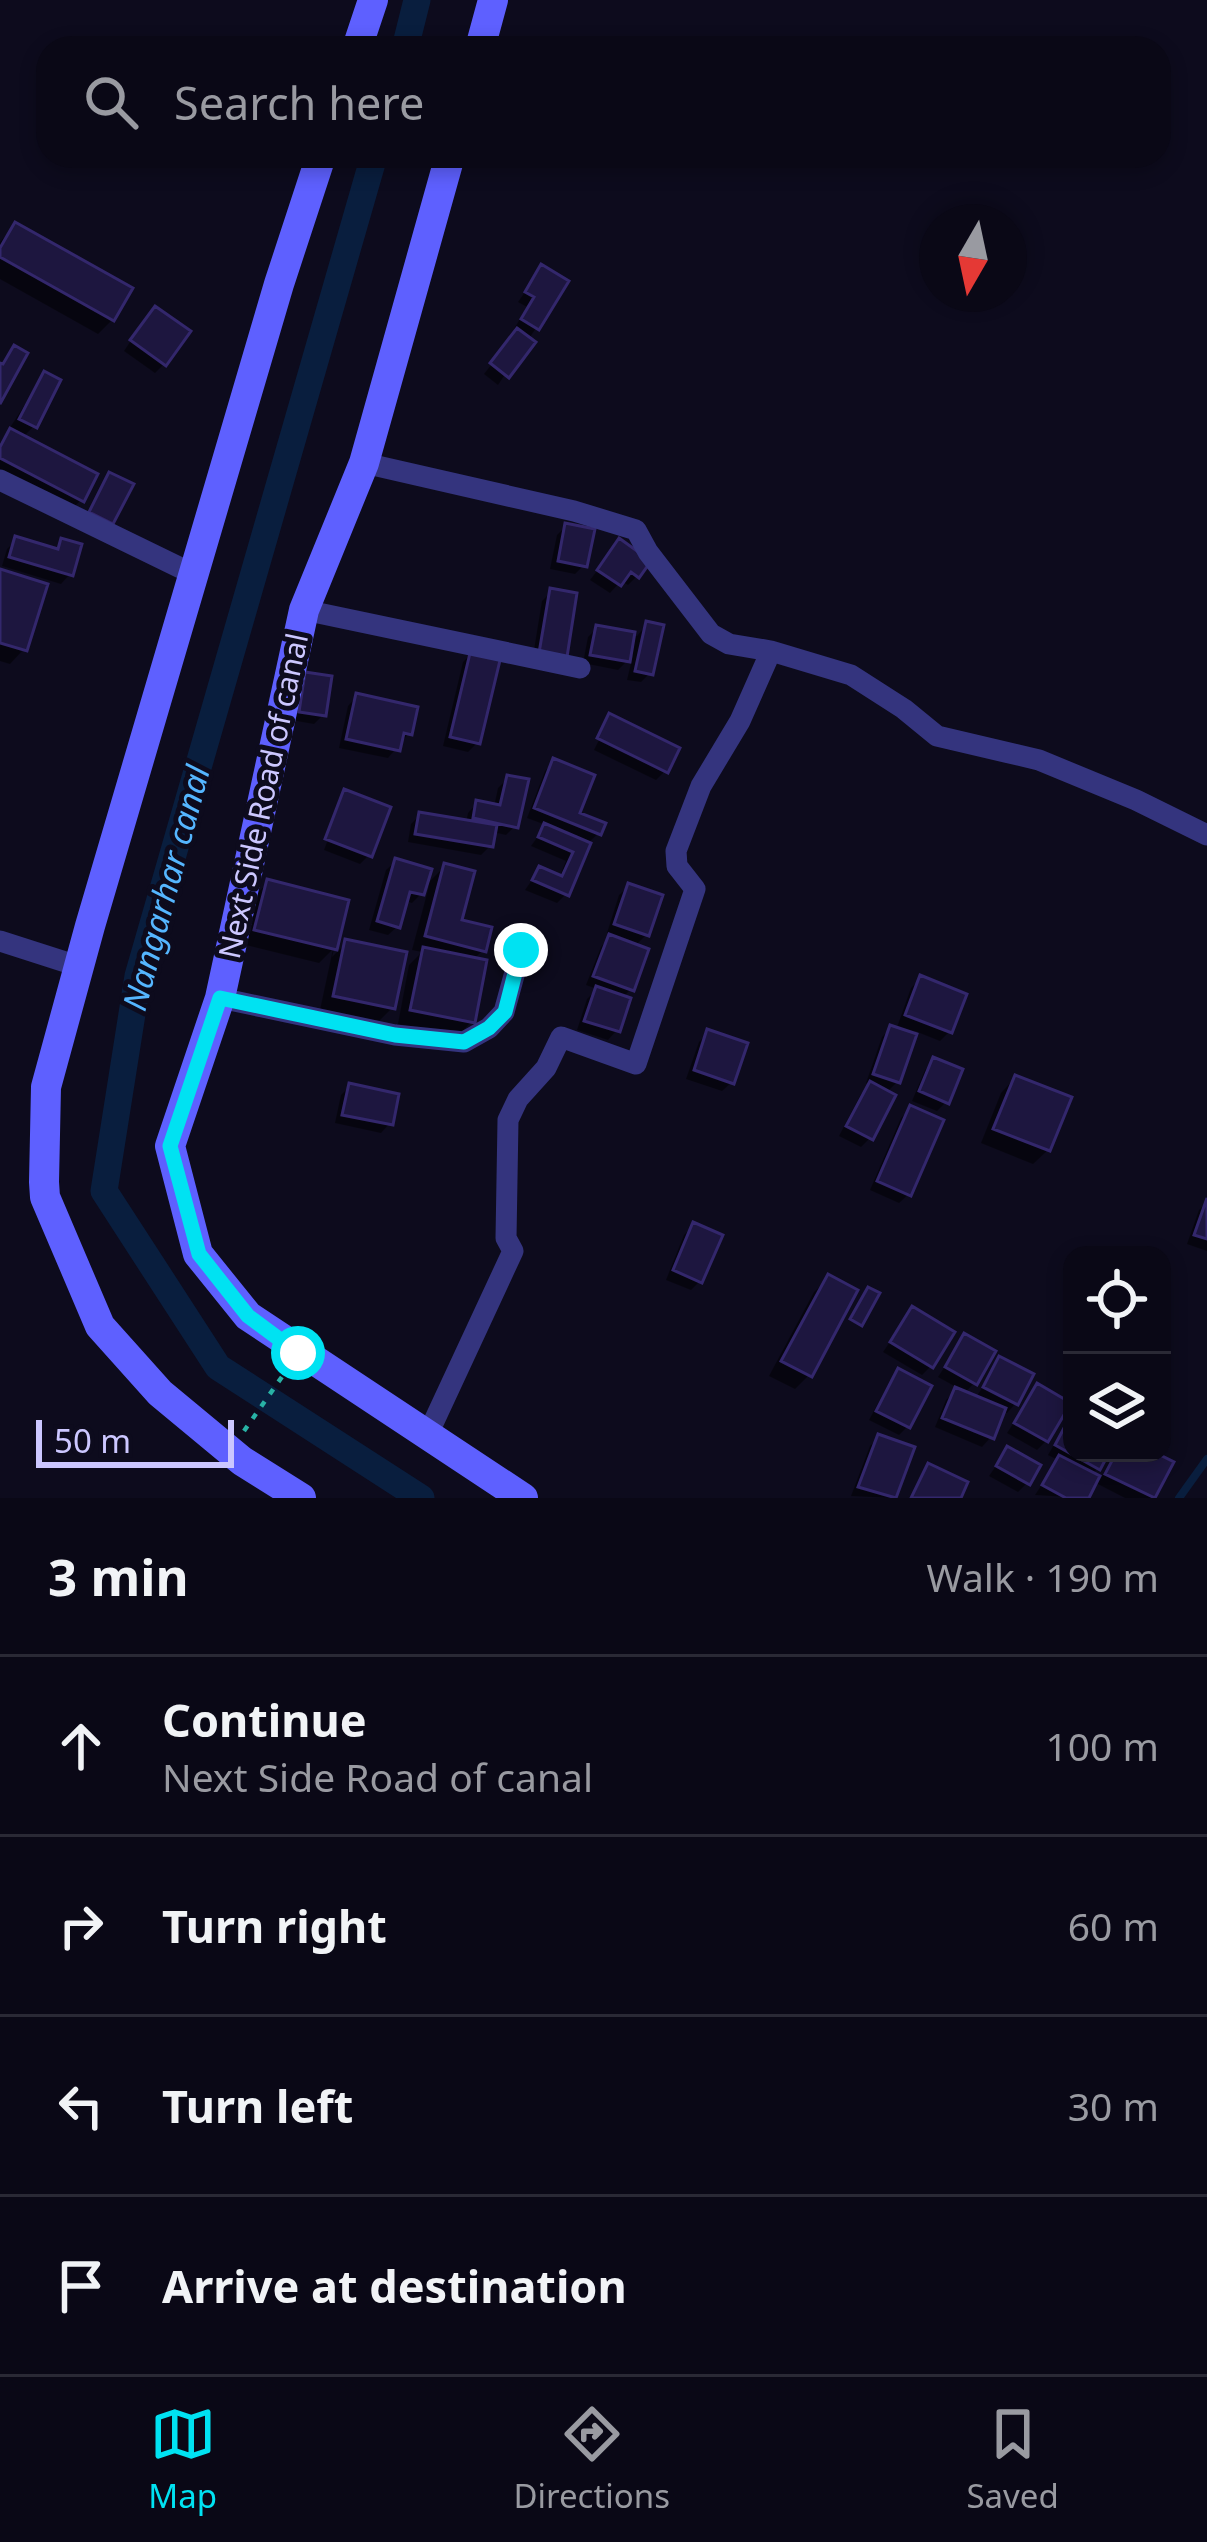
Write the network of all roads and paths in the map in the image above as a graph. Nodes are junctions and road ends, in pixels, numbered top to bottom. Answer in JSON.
{"nodes":[{"id":1,"x":373,"y":0,"type":"edge"},
{"id":2,"x":493,"y":0,"type":"edge"},
{"id":3,"x":361,"y":36,"type":"edge"},
{"id":4,"x":483,"y":36,"type":"edge"},
{"id":5,"x":317,"y":168,"type":"edge"},
{"id":6,"x":447,"y":168,"type":"edge"},
{"id":7,"x":364,"y":463,"type":"junction"},
{"id":8,"x":0,"y":480,"type":"edge"},
{"id":9,"x":193,"y":574,"type":"junction"},
{"id":10,"x":304,"y":610,"type":"junction"},
{"id":11,"x":771,"y":651,"type":"junction"},
{"id":12,"x":580,"y":668,"type":"dead end"},
{"id":13,"x":1207,"y":835,"type":"edge"},
{"id":14,"x":0,"y":941,"type":"edge"},
{"id":15,"x":521,"y":950,"type":"dead end"},
{"id":16,"x":81,"y":967,"type":"junction"},
{"id":17,"x":220,"y":998,"type":"junction"},
{"id":18,"x":292,"y":1362,"type":"dead end"},
{"id":19,"x":428,"y":1434,"type":"junction"},
{"id":20,"x":239,"y":1437,"type":"dead end"},
{"id":21,"x":301,"y":1498,"type":"edge"},
{"id":22,"x":524,"y":1498,"type":"edge"}],
"edges":[{"from":1,"to":3,"type":"street"},
{"from":2,"to":4,"type":"street"},
{"from":5,"to":9,"type":"street"},
{"from":6,"to":7,"type":"street","name":"Next Side Road of canal"},
{"from":7,"to":10,"type":"street","name":"Next Side Road of canal"},
{"from":7,"to":11,"type":"street"},
{"from":8,"to":9,"type":"street"},
{"from":9,"to":16,"type":"street"},
{"from":10,"to":12,"type":"street"},
{"from":10,"to":17,"type":"street","name":"Next Side Road of canal"},
{"from":11,"to":13,"type":"street"},
{"from":11,"to":19,"type":"street"},
{"from":14,"to":16,"type":"street"},
{"from":15,"to":17,"type":"street"},
{"from":16,"to":21,"type":"street"},
{"from":17,"to":19,"type":"street","name":"Next Side Road of canal"},
{"from":18,"to":20,"type":"path"},
{"from":19,"to":22,"type":"street","name":"Next Side Road of canal"}]}
